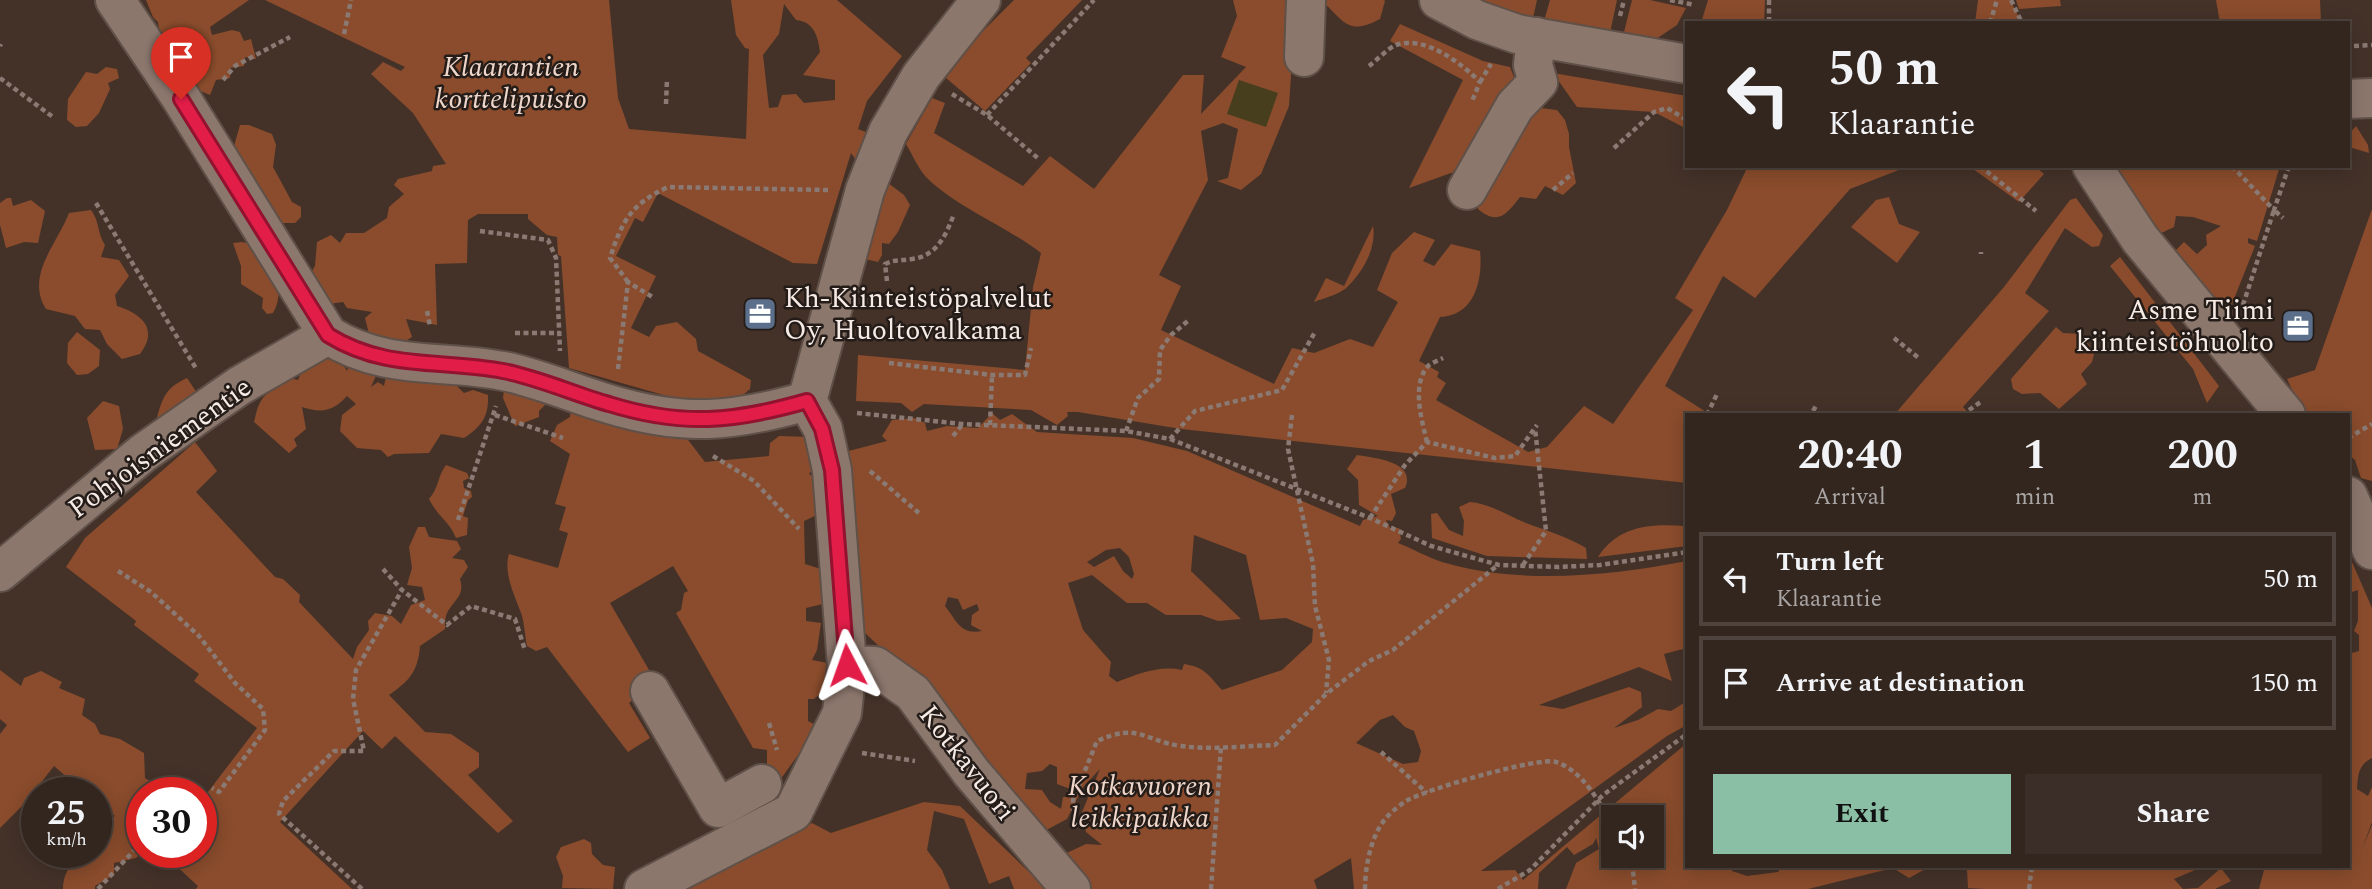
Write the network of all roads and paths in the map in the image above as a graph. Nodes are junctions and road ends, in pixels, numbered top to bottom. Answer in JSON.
{"nodes":[{"id":1,"x":115,"y":0,"type":"edge"},
{"id":2,"x":351,"y":0,"type":"edge"},
{"id":3,"x":981,"y":0,"type":"edge"},
{"id":4,"x":1094,"y":0,"type":"edge"},
{"id":5,"x":1306,"y":0,"type":"edge"},
{"id":6,"x":1439,"y":0,"type":"edge"},
{"id":7,"x":1670,"y":0,"type":"edge"},
{"id":8,"x":1769,"y":0,"type":"edge"},
{"id":9,"x":1997,"y":0,"type":"edge"},
{"id":10,"x":2011,"y":0,"type":"edge"},
{"id":11,"x":1695,"y":5,"type":"dead end"},
{"id":12,"x":1769,"y":21,"type":"edge"},
{"id":13,"x":1991,"y":21,"type":"edge"},
{"id":14,"x":2021,"y":21,"type":"edge"},
{"id":15,"x":344,"y":34,"type":"dead end"},
{"id":16,"x":290,"y":37,"type":"dead end"},
{"id":17,"x":1536,"y":37,"type":"junction"},
{"id":18,"x":2372,"y":45,"type":"edge"},
{"id":19,"x":2354,"y":46,"type":"dead end"},
{"id":20,"x":1304,"y":57,"type":"dead end"},
{"id":21,"x":1496,"y":58,"type":"dead end"},
{"id":22,"x":1685,"y":64,"type":"edge"},
{"id":23,"x":1370,"y":66,"type":"dead end"},
{"id":24,"x":921,"y":76,"type":"junction"},
{"id":25,"x":0,"y":78,"type":"edge"},
{"id":26,"x":667,"y":79,"type":"dead end"},
{"id":27,"x":223,"y":80,"type":"dead end"},
{"id":28,"x":1480,"y":82,"type":"junction"},
{"id":29,"x":2372,"y":98,"type":"edge"},
{"id":30,"x":2350,"y":99,"type":"edge"},
{"id":31,"x":666,"y":104,"type":"dead end"},
{"id":32,"x":1470,"y":106,"type":"dead end"},
{"id":33,"x":987,"y":114,"type":"junction"},
{"id":34,"x":53,"y":117,"type":"dead end"},
{"id":35,"x":1685,"y":119,"type":"edge"},
{"id":36,"x":1614,"y":148,"type":"dead end"},
{"id":37,"x":1040,"y":160,"type":"dead end"},
{"id":38,"x":1982,"y":168,"type":"edge"},
{"id":39,"x":2093,"y":168,"type":"edge"},
{"id":40,"x":2234,"y":168,"type":"edge"},
{"id":41,"x":2288,"y":168,"type":"edge"},
{"id":42,"x":1573,"y":173,"type":"dead end"},
{"id":43,"x":1467,"y":190,"type":"dead end"},
{"id":44,"x":1553,"y":190,"type":"dead end"},
{"id":45,"x":814,"y":191,"type":"dead end"},
{"id":46,"x":96,"y":203,"type":"dead end"},
{"id":47,"x":2274,"y":210,"type":"junction"},
{"id":48,"x":2036,"y":211,"type":"dead end"},
{"id":49,"x":954,"y":214,"type":"dead end"},
{"id":50,"x":2283,"y":218,"type":"dead end"},
{"id":51,"x":480,"y":231,"type":"dead end"},
{"id":52,"x":887,"y":281,"type":"dead end"},
{"id":53,"x":628,"y":282,"type":"junction"},
{"id":54,"x":654,"y":298,"type":"dead end"},
{"id":55,"x":1189,"y":320,"type":"dead end"},
{"id":56,"x":1315,"y":332,"type":"dead end"},
{"id":57,"x":328,"y":335,"type":"junction"},
{"id":58,"x":2220,"y":337,"type":"junction"},
{"id":59,"x":1894,"y":338,"type":"dead end"},
{"id":60,"x":1031,"y":348,"type":"dead end"},
{"id":61,"x":1443,"y":358,"type":"dead end"},
{"id":62,"x":1920,"y":359,"type":"dead end"},
{"id":63,"x":889,"y":363,"type":"dead end"},
{"id":64,"x":502,"y":371,"type":"junction"},
{"id":65,"x":992,"y":376,"type":"junction"},
{"id":66,"x":558,"y":387,"type":"junction"},
{"id":67,"x":1717,"y":394,"type":"dead end"},
{"id":68,"x":219,"y":401,"type":"junction"},
{"id":69,"x":807,"y":401,"type":"junction"},
{"id":70,"x":1982,"y":401,"type":"dead end"},
{"id":71,"x":612,"y":405,"type":"junction"},
{"id":72,"x":1708,"y":413,"type":"edge"},
{"id":73,"x":1965,"y":413,"type":"edge"},
{"id":74,"x":2284,"y":413,"type":"edge"},
{"id":75,"x":495,"y":415,"type":"junction"},
{"id":76,"x":1292,"y":415,"type":"dead end"},
{"id":77,"x":691,"y":420,"type":"junction"},
{"id":78,"x":962,"y":424,"type":"junction"},
{"id":79,"x":2372,"y":424,"type":"edge"},
{"id":80,"x":990,"y":425,"type":"junction"},
{"id":81,"x":1126,"y":431,"type":"junction"},
{"id":82,"x":953,"y":436,"type":"dead end"},
{"id":83,"x":2350,"y":437,"type":"edge"},
{"id":84,"x":563,"y":438,"type":"dead end"},
{"id":85,"x":1170,"y":439,"type":"junction"},
{"id":86,"x":1427,"y":442,"type":"junction"},
{"id":87,"x":1296,"y":488,"type":"junction"},
{"id":88,"x":2350,"y":500,"type":"edge"},
{"id":89,"x":1370,"y":518,"type":"junction"},
{"id":90,"x":458,"y":520,"type":"dead end"},
{"id":91,"x":2372,"y":550,"type":"edge"},
{"id":92,"x":1685,"y":552,"type":"edge"},
{"id":93,"x":1499,"y":565,"type":"junction"},
{"id":94,"x":841,"y":566,"type":"junction"},
{"id":95,"x":1522,"y":566,"type":"junction"},
{"id":96,"x":383,"y":569,"type":"dead end"},
{"id":97,"x":118,"y":571,"type":"dead end"},
{"id":98,"x":0,"y":572,"type":"edge"},
{"id":99,"x":402,"y":590,"type":"junction"},
{"id":100,"x":526,"y":650,"type":"dead end"},
{"id":101,"x":847,"y":665,"type":"junction"},
{"id":102,"x":650,"y":691,"type":"dead end"},
{"id":103,"x":1326,"y":694,"type":"junction"},
{"id":104,"x":1685,"y":735,"type":"edge"},
{"id":105,"x":1222,"y":746,"type":"junction"},
{"id":106,"x":824,"y":750,"type":"junction"},
{"id":107,"x":1381,"y":752,"type":"dead end"},
{"id":108,"x":971,"y":772,"type":"junction"},
{"id":109,"x":217,"y":791,"type":"edge"},
{"id":110,"x":1428,"y":793,"type":"junction"},
{"id":111,"x":1596,"y":801,"type":"junction"},
{"id":112,"x":1601,"y":809,"type":"edge"},
{"id":113,"x":1075,"y":828,"type":"dead end"},
{"id":114,"x":757,"y":831,"type":"junction"},
{"id":115,"x":126,"y":859,"type":"edge"},
{"id":116,"x":1632,"y":868,"type":"edge"},
{"id":117,"x":2032,"y":868,"type":"edge"},
{"id":118,"x":98,"y":889,"type":"edge"},
{"id":119,"x":362,"y":889,"type":"edge"},
{"id":120,"x":644,"y":889,"type":"edge"},
{"id":121,"x":1071,"y":889,"type":"edge"},
{"id":122,"x":1211,"y":889,"type":"edge"},
{"id":123,"x":1365,"y":889,"type":"edge"},
{"id":124,"x":1498,"y":889,"type":"edge"},
{"id":125,"x":1635,"y":889,"type":"edge"},
{"id":126,"x":2029,"y":889,"type":"edge"}],
"edges":[{"from":1,"to":57,"type":"street"},
{"from":2,"to":15,"type":"path"},
{"from":3,"to":24,"type":"street"},
{"from":4,"to":33,"type":"path"},
{"from":5,"to":20,"type":"street"},
{"from":6,"to":17,"type":"street"},
{"from":7,"to":11,"type":"path"},
{"from":8,"to":12,"type":"path"},
{"from":9,"to":13,"type":"path"},
{"from":10,"to":14,"type":"path"},
{"from":16,"to":27,"type":"path"},
{"from":17,"to":22,"type":"street"},
{"from":17,"to":43,"type":"street"},
{"from":18,"to":19,"type":"path"},
{"from":21,"to":28,"type":"path"},
{"from":23,"to":28,"type":"path"},
{"from":24,"to":33,"type":"path"},
{"from":24,"to":69,"type":"street"},
{"from":25,"to":34,"type":"path"},
{"from":26,"to":31,"type":"path"},
{"from":28,"to":32,"type":"path"},
{"from":29,"to":30,"type":"street"},
{"from":33,"to":37,"type":"path"},
{"from":35,"to":36,"type":"path"},
{"from":38,"to":48,"type":"path"},
{"from":39,"to":58,"type":"street"},
{"from":40,"to":47,"type":"path"},
{"from":41,"to":47,"type":"path"},
{"from":42,"to":44,"type":"path"},
{"from":45,"to":53,"type":"path"},
{"from":46,"to":68,"type":"path"},
{"from":47,"to":50,"type":"path"},
{"from":47,"to":58,"type":"path"},
{"from":49,"to":52,"type":"path"},
{"from":51,"to":66,"type":"path"},
{"from":53,"to":54,"type":"path"},
{"from":53,"to":71,"type":"path"},
{"from":55,"to":81,"type":"path"},
{"from":56,"to":85,"type":"path"},
{"from":57,"to":64,"type":"street"},
{"from":57,"to":68,"type":"street","name":"Pohjoisniementie"},
{"from":58,"to":74,"type":"street"},
{"from":59,"to":62,"type":"path"},
{"from":60,"to":65,"type":"path"},
{"from":61,"to":86,"type":"path"},
{"from":63,"to":65,"type":"path"},
{"from":64,"to":66,"type":"street"},
{"from":64,"to":75,"type":"path"},
{"from":65,"to":80,"type":"path"},
{"from":66,"to":71,"type":"street"},
{"from":67,"to":72,"type":"path"},
{"from":68,"to":98,"type":"street","name":"Pohjoisniementie"},
{"from":69,"to":77,"type":"street"},
{"from":69,"to":78,"type":"path"},
{"from":69,"to":94,"type":"street"},
{"from":70,"to":73,"type":"path"},
{"from":71,"to":77,"type":"street"},
{"from":75,"to":84,"type":"path"},
{"from":75,"to":90,"type":"path"},
{"from":76,"to":87,"type":"path"},
{"from":77,"to":94,"type":"path"},
{"from":78,"to":80,"type":"path"},
{"from":78,"to":82,"type":"path"},
{"from":79,"to":83,"type":"path"},
{"from":80,"to":81,"type":"path"},
{"from":81,"to":85,"type":"path"},
{"from":85,"to":87,"type":"path"},
{"from":86,"to":89,"type":"path"},
{"from":86,"to":95,"type":"path"},
{"from":87,"to":89,"type":"path"},
{"from":87,"to":103,"type":"path"},
{"from":88,"to":91,"type":"street"},
{"from":89,"to":93,"type":"path"},
{"from":92,"to":95,"type":"path"},
{"from":93,"to":95,"type":"path"},
{"from":93,"to":103,"type":"path"},
{"from":94,"to":101,"type":"street"},
{"from":96,"to":99,"type":"path"},
{"from":97,"to":109,"type":"path"},
{"from":99,"to":100,"type":"path"},
{"from":99,"to":119,"type":"path"},
{"from":101,"to":106,"type":"street"},
{"from":101,"to":108,"type":"street","name":"Kotkavuori"},
{"from":102,"to":114,"type":"street"},
{"from":103,"to":105,"type":"path"},
{"from":104,"to":111,"type":"path"},
{"from":105,"to":113,"type":"path"},
{"from":105,"to":122,"type":"path"},
{"from":106,"to":108,"type":"path"},
{"from":106,"to":114,"type":"street"},
{"from":107,"to":110,"type":"path"},
{"from":108,"to":121,"type":"street","name":"Kotkavuori"},
{"from":110,"to":111,"type":"path"},
{"from":110,"to":123,"type":"path"},
{"from":111,"to":112,"type":"path"},
{"from":111,"to":124,"type":"path"},
{"from":114,"to":120,"type":"street"},
{"from":115,"to":118,"type":"path"},
{"from":116,"to":125,"type":"path"},
{"from":117,"to":126,"type":"path"}]}
